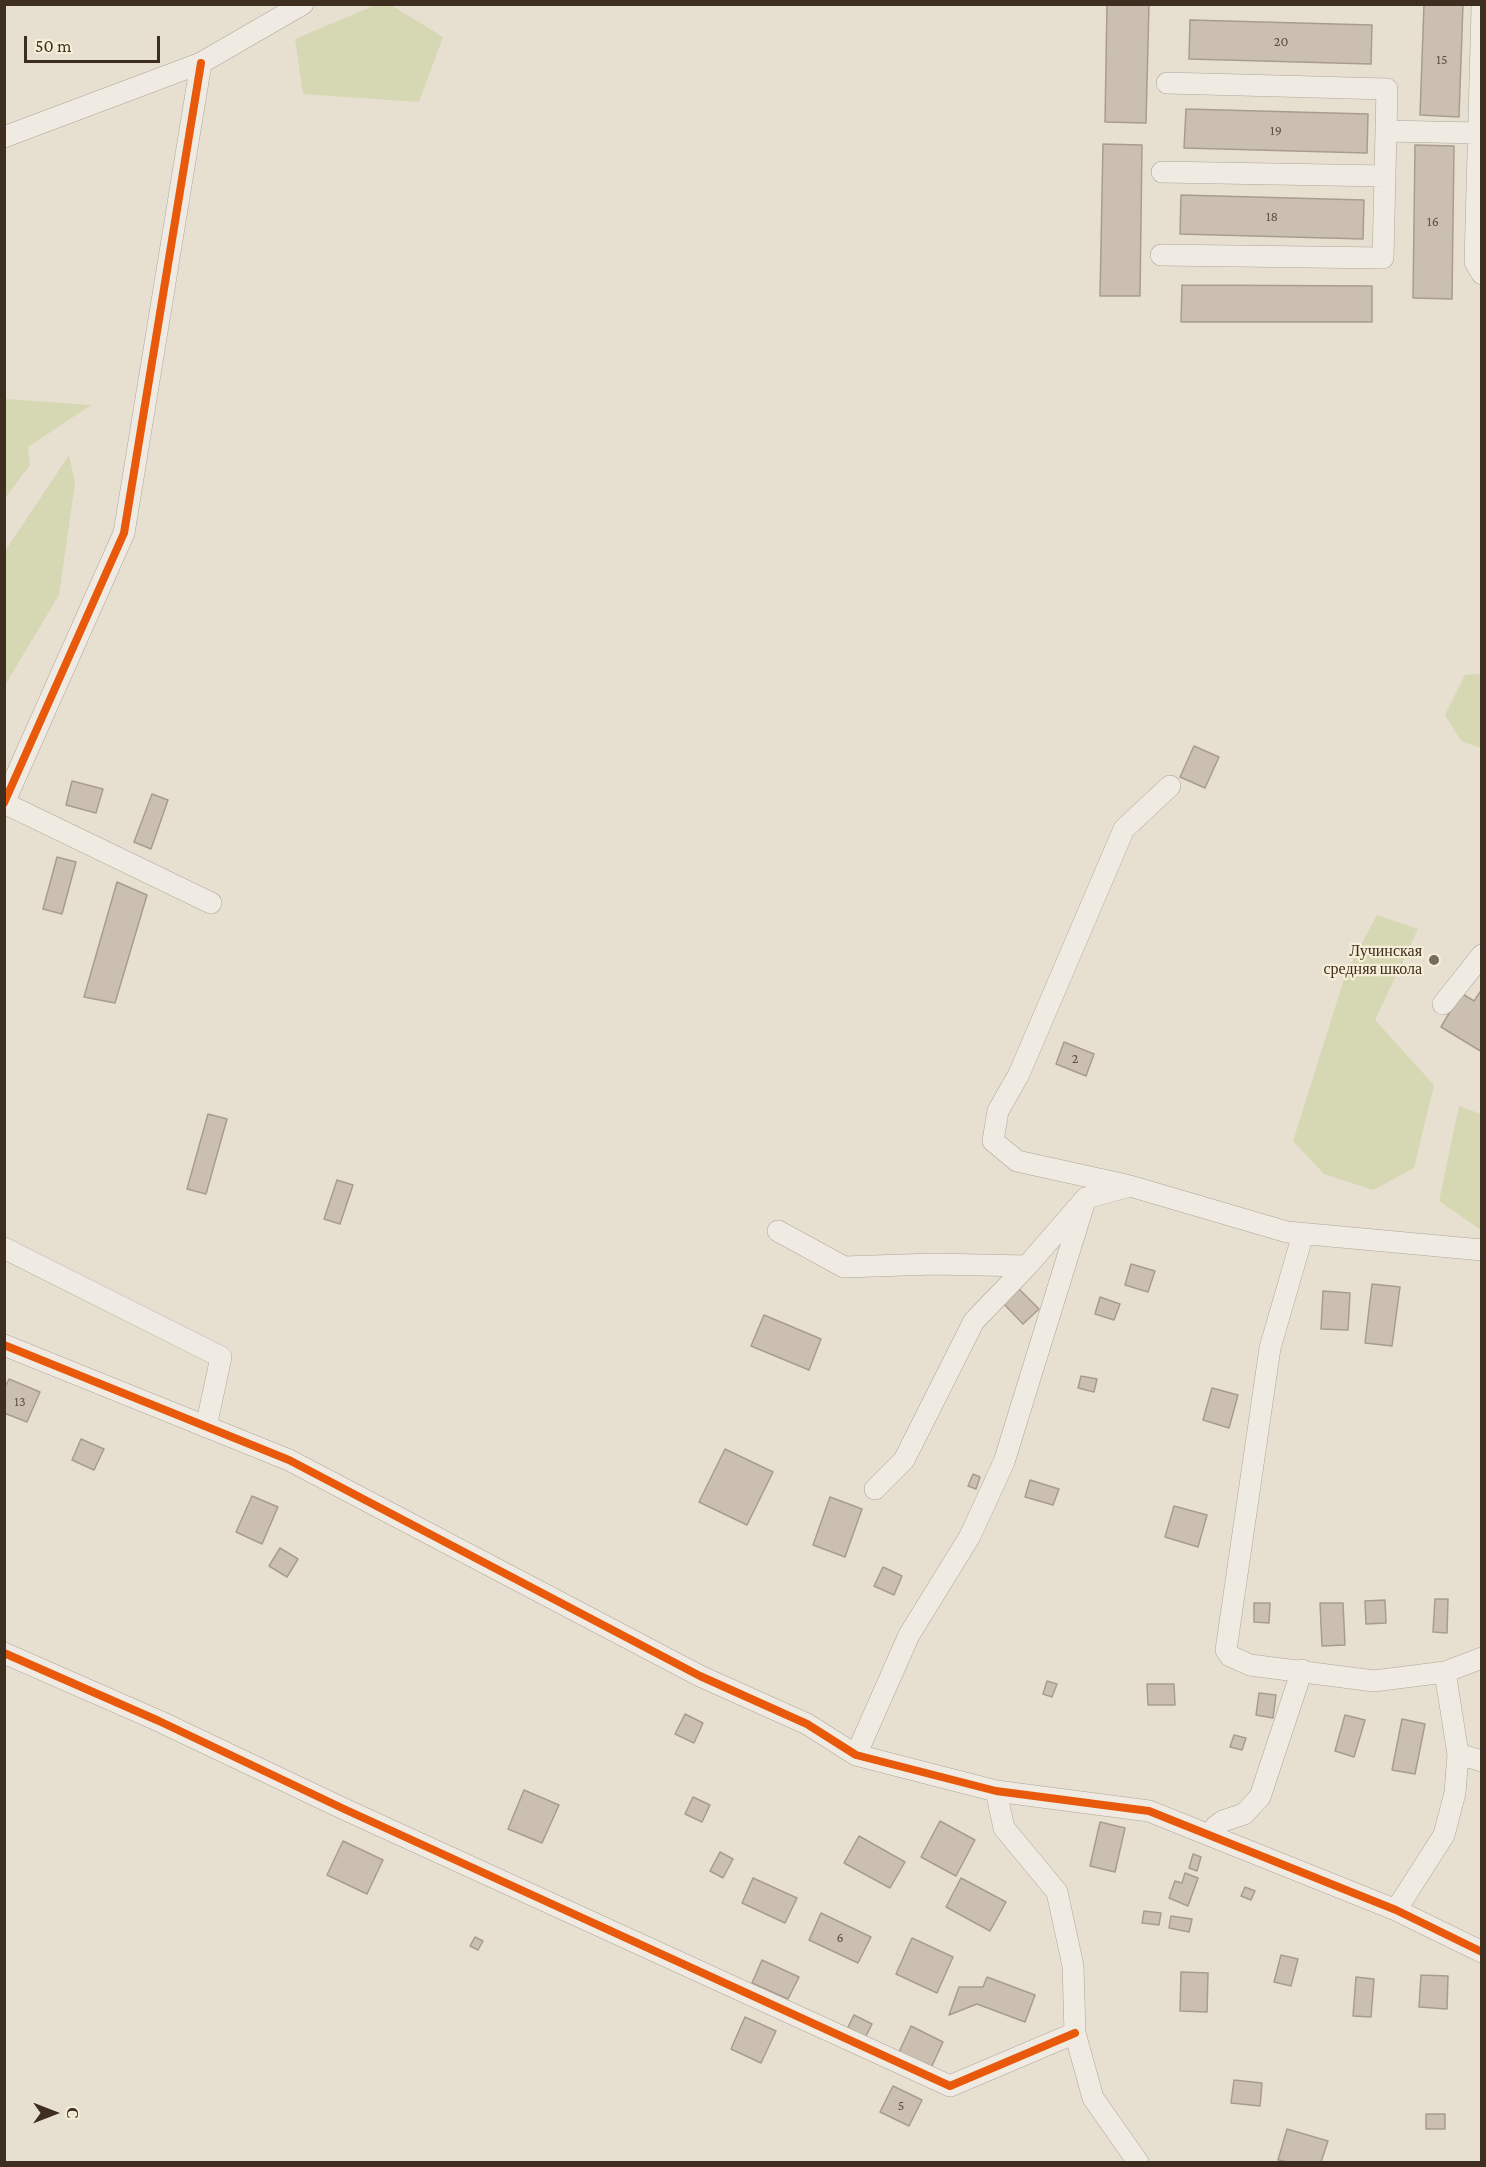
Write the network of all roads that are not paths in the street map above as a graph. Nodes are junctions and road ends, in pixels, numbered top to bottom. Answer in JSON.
{"nodes":[{"id":1,"x":294,"y":7,"type":"edge"},
{"id":2,"x":1482,"y":8,"type":"edge"},
{"id":3,"x":201,"y":63,"type":"junction"},
{"id":4,"x":1167,"y":83,"type":"dead end"},
{"id":5,"x":1480,"y":101,"type":"edge"},
{"id":6,"x":1386,"y":131,"type":"junction"},
{"id":7,"x":1478,"y":133,"type":"junction"},
{"id":8,"x":4,"y":137,"type":"edge"},
{"id":9,"x":1162,"y":172,"type":"dead end"},
{"id":10,"x":1385,"y":176,"type":"junction"},
{"id":11,"x":1161,"y":255,"type":"dead end"},
{"id":12,"x":1482,"y":273,"type":"edge"},
{"id":13,"x":1170,"y":786,"type":"dead end"},
{"id":14,"x":4,"y":803,"type":"edge"},
{"id":15,"x":211,"y":903,"type":"dead end"},
{"id":16,"x":1482,"y":956,"type":"edge"},
{"id":17,"x":1443,"y":1004,"type":"dead end"},
{"id":18,"x":1130,"y":1186,"type":"junction"},
{"id":19,"x":1086,"y":1198,"type":"junction"},
{"id":20,"x":778,"y":1231,"type":"dead end"},
{"id":21,"x":1303,"y":1234,"type":"junction"},
{"id":22,"x":4,"y":1248,"type":"edge"},
{"id":23,"x":1482,"y":1250,"type":"edge"},
{"id":24,"x":1027,"y":1266,"type":"junction"},
{"id":25,"x":4,"y":1346,"type":"edge"},
{"id":26,"x":206,"y":1427,"type":"junction"},
{"id":27,"x":875,"y":1489,"type":"dead end"},
{"id":28,"x":4,"y":1653,"type":"edge"},
{"id":29,"x":1482,"y":1658,"type":"edge"},
{"id":30,"x":1302,"y":1670,"type":"junction"},
{"id":31,"x":1445,"y":1672,"type":"junction"},
{"id":32,"x":1458,"y":1754,"type":"junction"},
{"id":33,"x":856,"y":1755,"type":"junction"},
{"id":34,"x":1482,"y":1761,"type":"edge"},
{"id":35,"x":996,"y":1791,"type":"junction"},
{"id":36,"x":1211,"y":1835,"type":"junction"},
{"id":37,"x":1396,"y":1910,"type":"junction"},
{"id":38,"x":1482,"y":1952,"type":"edge"},
{"id":39,"x":1075,"y":2033,"type":"junction"},
{"id":40,"x":1138,"y":2163,"type":"edge"}],
"edges":[{"from":1,"to":3,"type":"street"},
{"from":2,"to":5,"type":"street"},
{"from":3,"to":8,"type":"street"},
{"from":3,"to":14,"type":"street"},
{"from":4,"to":6,"type":"street"},
{"from":5,"to":7,"type":"street"},
{"from":6,"to":7,"type":"street"},
{"from":6,"to":10,"type":"street"},
{"from":7,"to":12,"type":"street"},
{"from":9,"to":10,"type":"street"},
{"from":10,"to":11,"type":"street"},
{"from":13,"to":18,"type":"street"},
{"from":14,"to":15,"type":"street"},
{"from":16,"to":17,"type":"street"},
{"from":18,"to":19,"type":"street"},
{"from":18,"to":21,"type":"street"},
{"from":19,"to":24,"type":"street"},
{"from":19,"to":33,"type":"street"},
{"from":20,"to":24,"type":"street"},
{"from":21,"to":23,"type":"street"},
{"from":21,"to":30,"type":"street"},
{"from":22,"to":26,"type":"street"},
{"from":24,"to":27,"type":"street"},
{"from":25,"to":26,"type":"street"},
{"from":26,"to":33,"type":"street"},
{"from":28,"to":39,"type":"street"},
{"from":29,"to":31,"type":"street"},
{"from":30,"to":31,"type":"street"},
{"from":30,"to":36,"type":"street"},
{"from":31,"to":32,"type":"street"},
{"from":32,"to":34,"type":"street"},
{"from":32,"to":37,"type":"street"},
{"from":33,"to":35,"type":"street"},
{"from":35,"to":36,"type":"street"},
{"from":35,"to":39,"type":"street"},
{"from":36,"to":37,"type":"street"},
{"from":37,"to":38,"type":"street"},
{"from":39,"to":40,"type":"street"}]}
